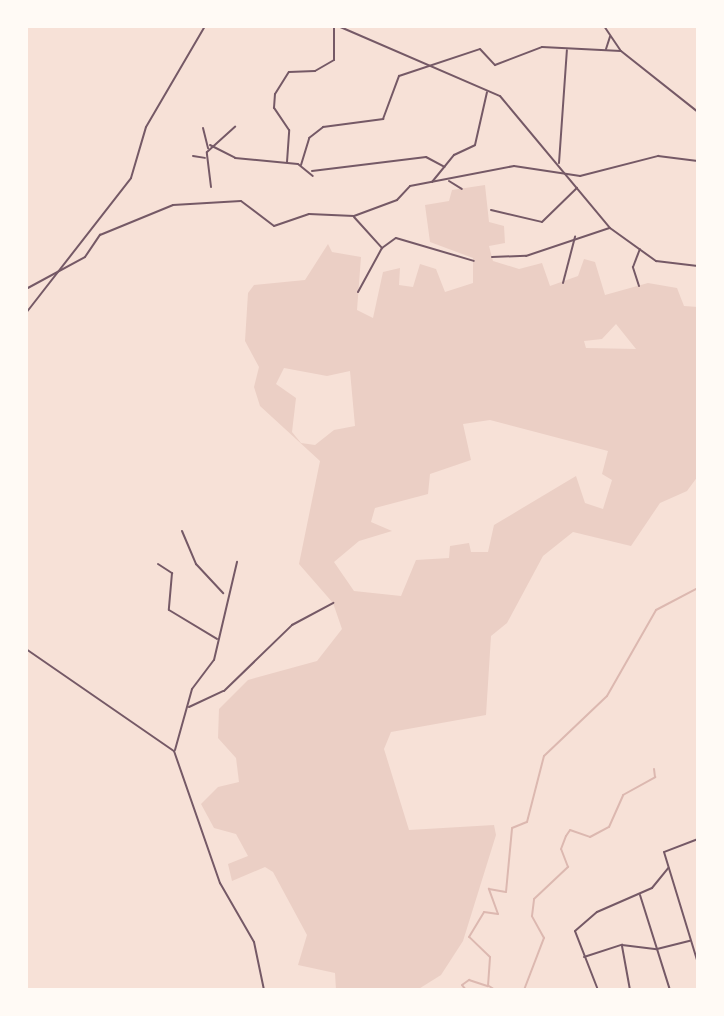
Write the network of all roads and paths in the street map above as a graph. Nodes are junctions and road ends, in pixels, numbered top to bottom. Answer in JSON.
{"nodes":[{"id":1,"x":205,"y":26,"type":"edge"},
{"id":2,"x":336,"y":26,"type":"edge"},
{"id":3,"x":604,"y":26,"type":"edge"},
{"id":4,"x":610,"y":35,"type":"junction"},
{"id":5,"x":606,"y":49,"type":"junction"},
{"id":6,"x":567,"y":50,"type":"junction"},
{"id":7,"x":621,"y":51,"type":"junction"},
{"id":8,"x":426,"y":65,"type":"junction"},
{"id":9,"x":487,"y":91,"type":"junction"},
{"id":10,"x":698,"y":112,"type":"edge"},
{"id":11,"x":235,"y":127,"type":"dead end"},
{"id":12,"x":203,"y":128,"type":"dead end"},
{"id":13,"x":209,"y":147,"type":"junction"},
{"id":14,"x":193,"y":156,"type":"dead end"},
{"id":15,"x":206,"y":158,"type":"junction"},
{"id":16,"x":698,"y":161,"type":"edge"},
{"id":17,"x":287,"y":162,"type":"junction"},
{"id":18,"x":559,"y":164,"type":"junction"},
{"id":19,"x":301,"y":165,"type":"junction"},
{"id":20,"x":445,"y":167,"type":"junction"},
{"id":21,"x":312,"y":171,"type":"junction"},
{"id":22,"x":565,"y":173,"type":"junction"},
{"id":23,"x":313,"y":176,"type":"dead end"},
{"id":24,"x":449,"y":180,"type":"junction"},
{"id":25,"x":431,"y":183,"type":"junction"},
{"id":26,"x":211,"y":187,"type":"dead end"},
{"id":27,"x":577,"y":187,"type":"junction"},
{"id":28,"x":462,"y":189,"type":"dead end"},
{"id":29,"x":491,"y":210,"type":"dead end"},
{"id":30,"x":354,"y":216,"type":"junction"},
{"id":31,"x":610,"y":228,"type":"junction"},
{"id":32,"x":576,"y":236,"type":"junction"},
{"id":33,"x":382,"y":248,"type":"junction"},
{"id":34,"x":640,"y":249,"type":"junction"},
{"id":35,"x":492,"y":257,"type":"dead end"},
{"id":36,"x":474,"y":261,"type":"dead end"},
{"id":37,"x":698,"y":266,"type":"edge"},
{"id":38,"x":54,"y":273,"type":"junction"},
{"id":39,"x":563,"y":283,"type":"dead end"},
{"id":40,"x":639,"y":286,"type":"dead end"},
{"id":41,"x":26,"y":289,"type":"edge"},
{"id":42,"x":358,"y":292,"type":"dead end"},
{"id":43,"x":26,"y":313,"type":"edge"},
{"id":44,"x":182,"y":531,"type":"dead end"},
{"id":45,"x":237,"y":562,"type":"dead end"},
{"id":46,"x":158,"y":564,"type":"dead end"},
{"id":47,"x":224,"y":594,"type":"junction"},
{"id":48,"x":333,"y":603,"type":"dead end"},
{"id":49,"x":218,"y":640,"type":"junction"},
{"id":50,"x":26,"y":649,"type":"edge"},
{"id":51,"x":189,"y":707,"type":"junction"},
{"id":52,"x":174,"y":751,"type":"junction"},
{"id":53,"x":698,"y":839,"type":"edge"},
{"id":54,"x":668,"y":868,"type":"junction"},
{"id":55,"x":639,"y":894,"type":"junction"},
{"id":56,"x":691,"y":941,"type":"junction"},
{"id":57,"x":622,"y":945,"type":"junction"},
{"id":58,"x":657,"y":949,"type":"junction"},
{"id":59,"x":584,"y":957,"type":"junction"},
{"id":60,"x":698,"y":963,"type":"edge"},
{"id":61,"x":264,"y":990,"type":"edge"},
{"id":62,"x":598,"y":990,"type":"edge"},
{"id":63,"x":630,"y":990,"type":"edge"},
{"id":64,"x":670,"y":990,"type":"edge"}],
"edges":[{"from":1,"to":38,"type":"street"},
{"from":2,"to":8,"type":"street"},
{"from":2,"to":17,"type":"street"},
{"from":3,"to":4,"type":"street"},
{"from":4,"to":5,"type":"street"},
{"from":4,"to":7,"type":"street"},
{"from":5,"to":6,"type":"street"},
{"from":5,"to":7,"type":"street"},
{"from":6,"to":8,"type":"street"},
{"from":6,"to":18,"type":"street"},
{"from":7,"to":10,"type":"street"},
{"from":8,"to":9,"type":"street"},
{"from":8,"to":19,"type":"street"},
{"from":9,"to":18,"type":"street"},
{"from":9,"to":20,"type":"street"},
{"from":11,"to":13,"type":"street"},
{"from":12,"to":13,"type":"street"},
{"from":13,"to":15,"type":"street"},
{"from":13,"to":17,"type":"street"},
{"from":14,"to":15,"type":"street"},
{"from":15,"to":26,"type":"street"},
{"from":16,"to":22,"type":"street"},
{"from":17,"to":19,"type":"street"},
{"from":18,"to":22,"type":"street"},
{"from":19,"to":21,"type":"street"},
{"from":20,"to":21,"type":"street"},
{"from":20,"to":25,"type":"street"},
{"from":21,"to":23,"type":"street"},
{"from":22,"to":24,"type":"street"},
{"from":22,"to":27,"type":"street"},
{"from":24,"to":25,"type":"street"},
{"from":24,"to":28,"type":"street"},
{"from":25,"to":30,"type":"street"},
{"from":27,"to":29,"type":"street"},
{"from":27,"to":31,"type":"street"},
{"from":30,"to":33,"type":"street"},
{"from":30,"to":38,"type":"street"},
{"from":31,"to":32,"type":"street"},
{"from":31,"to":34,"type":"street"},
{"from":32,"to":35,"type":"street"},
{"from":32,"to":39,"type":"street"},
{"from":33,"to":36,"type":"street"},
{"from":33,"to":42,"type":"street"},
{"from":34,"to":37,"type":"street"},
{"from":34,"to":40,"type":"street"},
{"from":38,"to":41,"type":"street"},
{"from":38,"to":43,"type":"street"},
{"from":44,"to":47,"type":"street"},
{"from":45,"to":47,"type":"street"},
{"from":46,"to":49,"type":"street"},
{"from":47,"to":49,"type":"street"},
{"from":48,"to":51,"type":"street"},
{"from":49,"to":51,"type":"street"},
{"from":50,"to":52,"type":"street"},
{"from":51,"to":52,"type":"street"},
{"from":52,"to":61,"type":"street"},
{"from":53,"to":54,"type":"street"},
{"from":54,"to":55,"type":"street"},
{"from":54,"to":56,"type":"street"},
{"from":55,"to":58,"type":"street"},
{"from":55,"to":59,"type":"street"},
{"from":56,"to":58,"type":"street"},
{"from":56,"to":60,"type":"street"},
{"from":57,"to":58,"type":"street"},
{"from":57,"to":59,"type":"street"},
{"from":57,"to":63,"type":"street"},
{"from":58,"to":64,"type":"street"},
{"from":59,"to":62,"type":"street"}]}
